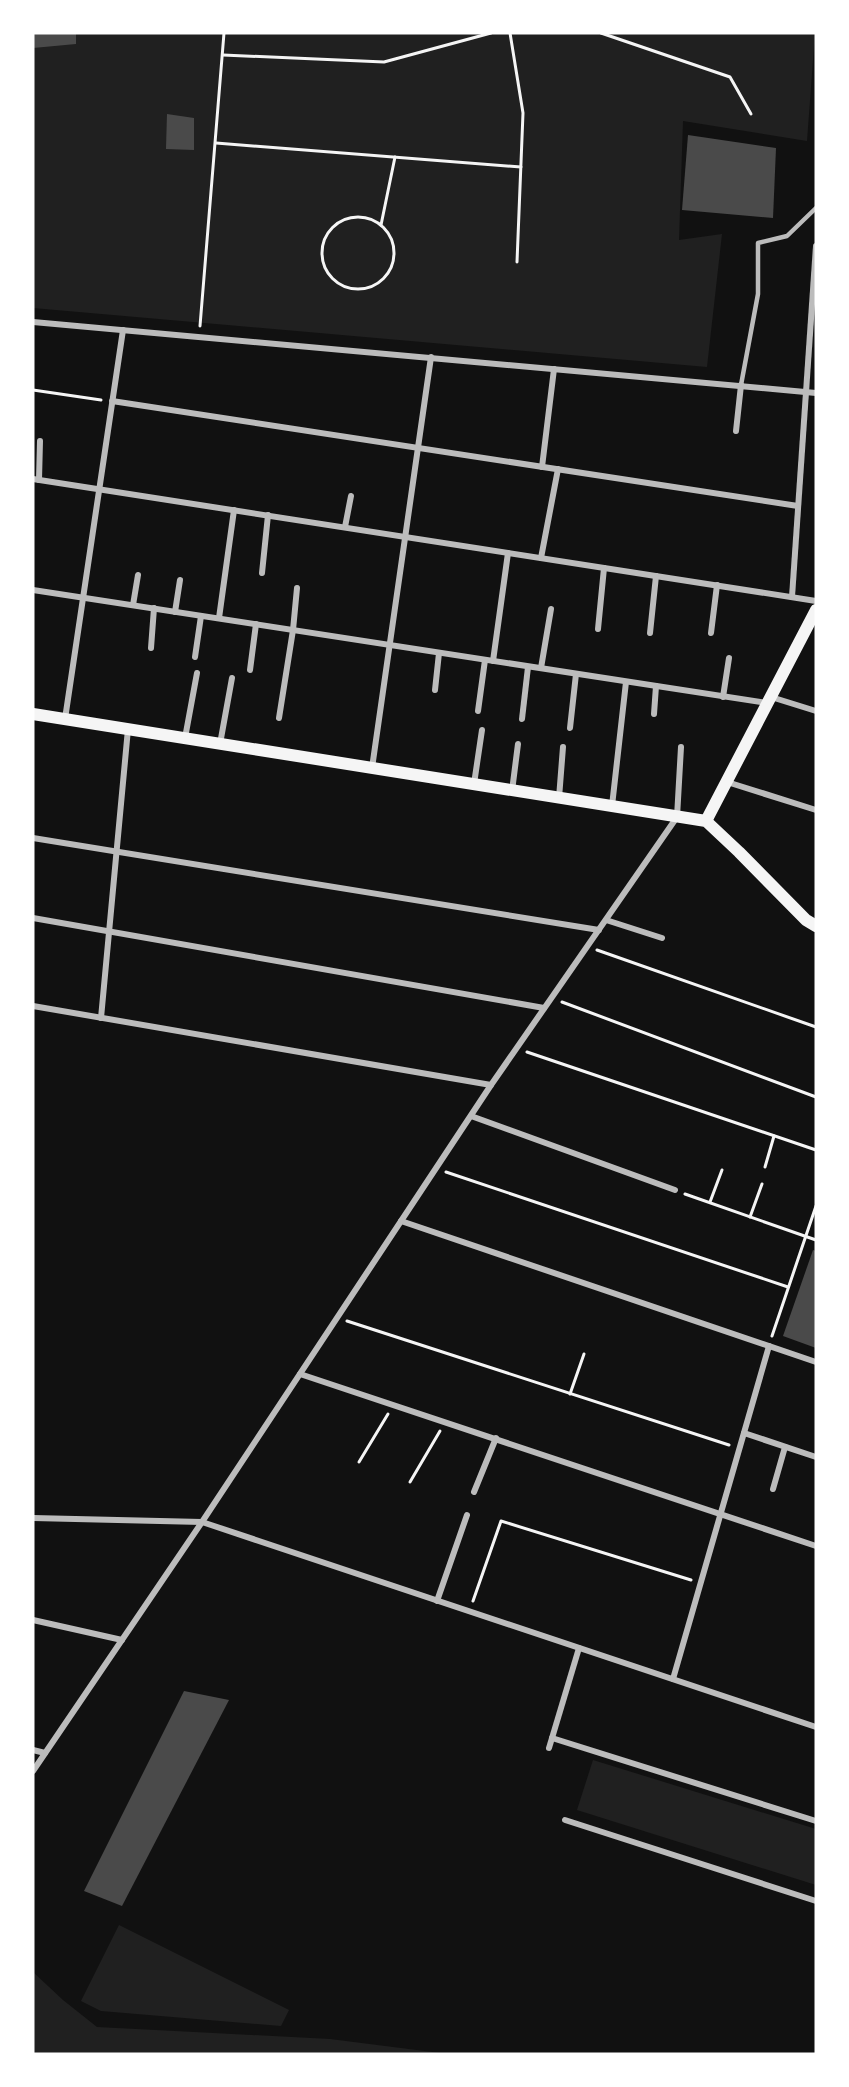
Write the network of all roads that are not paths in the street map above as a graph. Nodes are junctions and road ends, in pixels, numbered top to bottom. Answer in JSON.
{"nodes":[{"id":1,"x":816,"y":208,"type":"edge"},
{"id":2,"x":816,"y":246,"type":"edge"},
{"id":3,"x":33,"y":322,"type":"edge"},
{"id":4,"x":123,"y":330,"type":"junction"},
{"id":5,"x":431,"y":357,"type":"junction"},
{"id":6,"x":554,"y":369,"type":"junction"},
{"id":7,"x":741,"y":385,"type":"junction"},
{"id":8,"x":806,"y":391,"type":"junction"},
{"id":9,"x":816,"y":393,"type":"edge"},
{"id":10,"x":112,"y":401,"type":"junction"},
{"id":11,"x":736,"y":431,"type":"dead end"},
{"id":12,"x":40,"y":441,"type":"dead end"},
{"id":13,"x":418,"y":448,"type":"junction"},
{"id":14,"x":542,"y":467,"type":"junction"},
{"id":15,"x":558,"y":469,"type":"junction"},
{"id":16,"x":36,"y":479,"type":"edge"},
{"id":17,"x":99,"y":489,"type":"junction"},
{"id":18,"x":351,"y":496,"type":"dead end"},
{"id":19,"x":798,"y":506,"type":"junction"},
{"id":20,"x":234,"y":510,"type":"junction"},
{"id":21,"x":268,"y":515,"type":"junction"},
{"id":22,"x":345,"y":527,"type":"junction"},
{"id":23,"x":405,"y":537,"type":"junction"},
{"id":24,"x":508,"y":553,"type":"junction"},
{"id":25,"x":541,"y":558,"type":"junction"},
{"id":26,"x":604,"y":568,"type":"junction"},
{"id":27,"x":262,"y":573,"type":"dead end"},
{"id":28,"x":138,"y":575,"type":"dead end"},
{"id":29,"x":656,"y":576,"type":"junction"},
{"id":30,"x":180,"y":580,"type":"dead end"},
{"id":31,"x":717,"y":585,"type":"junction"},
{"id":32,"x":297,"y":588,"type":"dead end"},
{"id":33,"x":33,"y":590,"type":"edge"},
{"id":34,"x":83,"y":597,"type":"junction"},
{"id":35,"x":792,"y":597,"type":"junction"},
{"id":36,"x":816,"y":601,"type":"edge"},
{"id":37,"x":133,"y":605,"type":"junction"},
{"id":38,"x":154,"y":608,"type":"junction"},
{"id":39,"x":551,"y":609,"type":"dead end"},
{"id":40,"x":816,"y":610,"type":"edge"},
{"id":41,"x":175,"y":612,"type":"junction"},
{"id":42,"x":201,"y":615,"type":"junction"},
{"id":43,"x":219,"y":618,"type":"junction"},
{"id":44,"x":256,"y":624,"type":"junction"},
{"id":45,"x":598,"y":629,"type":"dead end"},
{"id":46,"x":293,"y":630,"type":"junction"},
{"id":47,"x":650,"y":633,"type":"dead end"},
{"id":48,"x":711,"y":633,"type":"dead end"},
{"id":49,"x":390,"y":645,"type":"junction"},
{"id":50,"x":151,"y":648,"type":"dead end"},
{"id":51,"x":439,"y":652,"type":"junction"},
{"id":52,"x":195,"y":657,"type":"dead end"},
{"id":53,"x":729,"y":658,"type":"dead end"},
{"id":54,"x":485,"y":660,"type":"junction"},
{"id":55,"x":493,"y":661,"type":"junction"},
{"id":56,"x":528,"y":666,"type":"junction"},
{"id":57,"x":541,"y":668,"type":"junction"},
{"id":58,"x":250,"y":670,"type":"dead end"},
{"id":59,"x":197,"y":673,"type":"dead end"},
{"id":60,"x":576,"y":674,"type":"junction"},
{"id":61,"x":232,"y":678,"type":"dead end"},
{"id":62,"x":626,"y":682,"type":"junction"},
{"id":63,"x":656,"y":686,"type":"junction"},
{"id":64,"x":435,"y":690,"type":"dead end"},
{"id":65,"x":723,"y":697,"type":"junction"},
{"id":66,"x":769,"y":700,"type":"junction"},
{"id":67,"x":478,"y":711,"type":"dead end"},
{"id":68,"x":816,"y":711,"type":"edge"},
{"id":69,"x":33,"y":714,"type":"edge"},
{"id":70,"x":654,"y":714,"type":"dead end"},
{"id":71,"x":279,"y":717,"type":"dead end"},
{"id":72,"x":65,"y":719,"type":"junction"},
{"id":73,"x":522,"y":719,"type":"dead end"},
{"id":74,"x":570,"y":728,"type":"dead end"},
{"id":75,"x":128,"y":729,"type":"junction"},
{"id":76,"x":482,"y":730,"type":"dead end"},
{"id":77,"x":185,"y":738,"type":"junction"},
{"id":78,"x":220,"y":744,"type":"junction"},
{"id":79,"x":518,"y":744,"type":"dead end"},
{"id":80,"x":563,"y":747,"type":"dead end"},
{"id":81,"x":681,"y":747,"type":"dead end"},
{"id":82,"x":372,"y":768,"type":"junction"},
{"id":83,"x":727,"y":782,"type":"junction"},
{"id":84,"x":474,"y":784,"type":"junction"},
{"id":85,"x":513,"y":790,"type":"junction"},
{"id":86,"x":559,"y":798,"type":"junction"},
{"id":87,"x":612,"y":806,"type":"junction"},
{"id":88,"x":816,"y":810,"type":"edge"},
{"id":89,"x":677,"y":817,"type":"junction"},
{"id":90,"x":706,"y":821,"type":"junction"},
{"id":91,"x":33,"y":838,"type":"edge"},
{"id":92,"x":116,"y":852,"type":"junction"},
{"id":93,"x":33,"y":918,"type":"edge"},
{"id":94,"x":606,"y":920,"type":"junction"},
{"id":95,"x":816,"y":926,"type":"edge"},
{"id":96,"x":599,"y":930,"type":"junction"},
{"id":97,"x":110,"y":931,"type":"junction"},
{"id":98,"x":662,"y":938,"type":"dead end"},
{"id":99,"x":33,"y":1006,"type":"edge"},
{"id":100,"x":544,"y":1008,"type":"junction"},
{"id":101,"x":101,"y":1018,"type":"junction"},
{"id":102,"x":491,"y":1085,"type":"junction"},
{"id":103,"x":471,"y":1116,"type":"junction"},
{"id":104,"x":675,"y":1190,"type":"road end"},
{"id":105,"x":401,"y":1221,"type":"junction"},
{"id":106,"x":769,"y":1346,"type":"junction"},
{"id":107,"x":816,"y":1362,"type":"edge"},
{"id":108,"x":300,"y":1374,"type":"junction"},
{"id":109,"x":744,"y":1433,"type":"junction"},
{"id":110,"x":496,"y":1438,"type":"junction"},
{"id":111,"x":785,"y":1447,"type":"junction"},
{"id":112,"x":816,"y":1456,"type":"edge"},
{"id":113,"x":773,"y":1489,"type":"dead end"},
{"id":114,"x":474,"y":1492,"type":"dead end"},
{"id":115,"x":721,"y":1513,"type":"junction"},
{"id":116,"x":466,"y":1515,"type":"dead end"},
{"id":117,"x":33,"y":1518,"type":"edge"},
{"id":118,"x":202,"y":1522,"type":"junction"},
{"id":119,"x":816,"y":1546,"type":"edge"},
{"id":120,"x":437,"y":1601,"type":"junction"},
{"id":121,"x":33,"y":1620,"type":"edge"},
{"id":122,"x":122,"y":1640,"type":"junction"},
{"id":123,"x":579,"y":1648,"type":"junction"},
{"id":124,"x":673,"y":1679,"type":"junction"},
{"id":125,"x":816,"y":1727,"type":"edge"},
{"id":126,"x":552,"y":1738,"type":"junction"},
{"id":127,"x":549,"y":1748,"type":"dead end"},
{"id":128,"x":33,"y":1750,"type":"edge"},
{"id":129,"x":45,"y":1753,"type":"junction"},
{"id":130,"x":33,"y":1771,"type":"edge"},
{"id":131,"x":565,"y":1820,"type":"dead end"},
{"id":132,"x":816,"y":1821,"type":"edge"},
{"id":133,"x":816,"y":1901,"type":"edge"}],
"edges":[{"from":1,"to":7,"type":"lane"},
{"from":2,"to":8,"type":"street"},
{"from":3,"to":4,"type":"street"},
{"from":4,"to":5,"type":"street"},
{"from":4,"to":10,"type":"street"},
{"from":5,"to":6,"type":"street"},
{"from":5,"to":13,"type":"street"},
{"from":6,"to":7,"type":"street"},
{"from":6,"to":14,"type":"street"},
{"from":7,"to":8,"type":"street"},
{"from":7,"to":11,"type":"street"},
{"from":8,"to":9,"type":"street"},
{"from":8,"to":19,"type":"street"},
{"from":10,"to":13,"type":"street"},
{"from":10,"to":17,"type":"street"},
{"from":12,"to":16,"type":"street"},
{"from":13,"to":14,"type":"street"},
{"from":13,"to":23,"type":"street"},
{"from":14,"to":15,"type":"street"},
{"from":15,"to":19,"type":"street"},
{"from":15,"to":25,"type":"street"},
{"from":16,"to":17,"type":"street"},
{"from":17,"to":20,"type":"street"},
{"from":17,"to":34,"type":"street"},
{"from":18,"to":22,"type":"street"},
{"from":19,"to":35,"type":"street"},
{"from":20,"to":21,"type":"street"},
{"from":20,"to":43,"type":"street"},
{"from":21,"to":22,"type":"street"},
{"from":21,"to":27,"type":"street"},
{"from":22,"to":23,"type":"street"},
{"from":23,"to":24,"type":"street"},
{"from":23,"to":49,"type":"street"},
{"from":24,"to":25,"type":"street"},
{"from":24,"to":55,"type":"street"},
{"from":25,"to":26,"type":"street"},
{"from":26,"to":29,"type":"street"},
{"from":26,"to":45,"type":"street"},
{"from":28,"to":37,"type":"street"},
{"from":29,"to":31,"type":"street"},
{"from":29,"to":47,"type":"street"},
{"from":30,"to":41,"type":"street"},
{"from":31,"to":35,"type":"street"},
{"from":31,"to":48,"type":"street"},
{"from":32,"to":46,"type":"street"},
{"from":33,"to":34,"type":"street"},
{"from":34,"to":37,"type":"street"},
{"from":34,"to":72,"type":"street"},
{"from":35,"to":36,"type":"street"},
{"from":37,"to":38,"type":"street"},
{"from":38,"to":41,"type":"street"},
{"from":38,"to":50,"type":"street"},
{"from":39,"to":57,"type":"street"},
{"from":40,"to":66,"type":"main road"},
{"from":41,"to":42,"type":"street"},
{"from":42,"to":43,"type":"street"},
{"from":42,"to":52,"type":"street"},
{"from":43,"to":44,"type":"street"},
{"from":44,"to":46,"type":"street"},
{"from":44,"to":58,"type":"street"},
{"from":46,"to":49,"type":"street"},
{"from":46,"to":71,"type":"street"},
{"from":49,"to":51,"type":"street"},
{"from":49,"to":82,"type":"street"},
{"from":51,"to":54,"type":"street"},
{"from":51,"to":64,"type":"street"},
{"from":53,"to":65,"type":"street"},
{"from":54,"to":55,"type":"street"},
{"from":54,"to":67,"type":"street"},
{"from":55,"to":56,"type":"street"},
{"from":56,"to":57,"type":"street"},
{"from":56,"to":73,"type":"street"},
{"from":57,"to":60,"type":"street"},
{"from":59,"to":77,"type":"street"},
{"from":60,"to":62,"type":"street"},
{"from":60,"to":74,"type":"street"},
{"from":61,"to":78,"type":"street"},
{"from":62,"to":63,"type":"street"},
{"from":62,"to":87,"type":"street"},
{"from":63,"to":65,"type":"street"},
{"from":63,"to":70,"type":"street"},
{"from":65,"to":66,"type":"street"},
{"from":66,"to":68,"type":"street"},
{"from":66,"to":83,"type":"main road"},
{"from":69,"to":72,"type":"main road"},
{"from":72,"to":75,"type":"main road"},
{"from":75,"to":77,"type":"main road"},
{"from":75,"to":92,"type":"street"},
{"from":76,"to":84,"type":"street"},
{"from":77,"to":78,"type":"main road"},
{"from":78,"to":82,"type":"main road"},
{"from":79,"to":85,"type":"street"},
{"from":80,"to":86,"type":"street"},
{"from":81,"to":89,"type":"street"},
{"from":82,"to":84,"type":"main road"},
{"from":83,"to":88,"type":"street"},
{"from":83,"to":90,"type":"main road"},
{"from":84,"to":85,"type":"main road"},
{"from":85,"to":86,"type":"main road"},
{"from":86,"to":87,"type":"main road"},
{"from":87,"to":89,"type":"main road"},
{"from":89,"to":90,"type":"main road"},
{"from":89,"to":94,"type":"street"},
{"from":90,"to":95,"type":"main road"},
{"from":91,"to":92,"type":"street"},
{"from":92,"to":96,"type":"street"},
{"from":92,"to":97,"type":"street"},
{"from":93,"to":97,"type":"street"},
{"from":94,"to":96,"type":"street"},
{"from":94,"to":98,"type":"street"},
{"from":96,"to":100,"type":"street"},
{"from":97,"to":100,"type":"street"},
{"from":97,"to":101,"type":"street"},
{"from":99,"to":101,"type":"street"},
{"from":100,"to":102,"type":"street"},
{"from":101,"to":102,"type":"street"},
{"from":102,"to":103,"type":"street"},
{"from":103,"to":104,"type":"street"},
{"from":103,"to":105,"type":"street"},
{"from":105,"to":106,"type":"street"},
{"from":105,"to":108,"type":"street"},
{"from":106,"to":107,"type":"street"},
{"from":106,"to":109,"type":"street"},
{"from":108,"to":110,"type":"street"},
{"from":108,"to":118,"type":"street"},
{"from":109,"to":111,"type":"street"},
{"from":109,"to":115,"type":"street"},
{"from":110,"to":114,"type":"street"},
{"from":110,"to":115,"type":"street"},
{"from":111,"to":112,"type":"street"},
{"from":111,"to":113,"type":"street"},
{"from":115,"to":119,"type":"street"},
{"from":115,"to":124,"type":"street"},
{"from":116,"to":120,"type":"street"},
{"from":117,"to":118,"type":"street"},
{"from":118,"to":120,"type":"street"},
{"from":118,"to":122,"type":"street"},
{"from":120,"to":123,"type":"street"},
{"from":121,"to":122,"type":"street"},
{"from":122,"to":129,"type":"street"},
{"from":123,"to":124,"type":"street"},
{"from":123,"to":126,"type":"street"},
{"from":124,"to":125,"type":"street"},
{"from":126,"to":127,"type":"street"},
{"from":126,"to":132,"type":"street"},
{"from":128,"to":129,"type":"street"},
{"from":129,"to":130,"type":"street"},
{"from":131,"to":133,"type":"street"}]}
